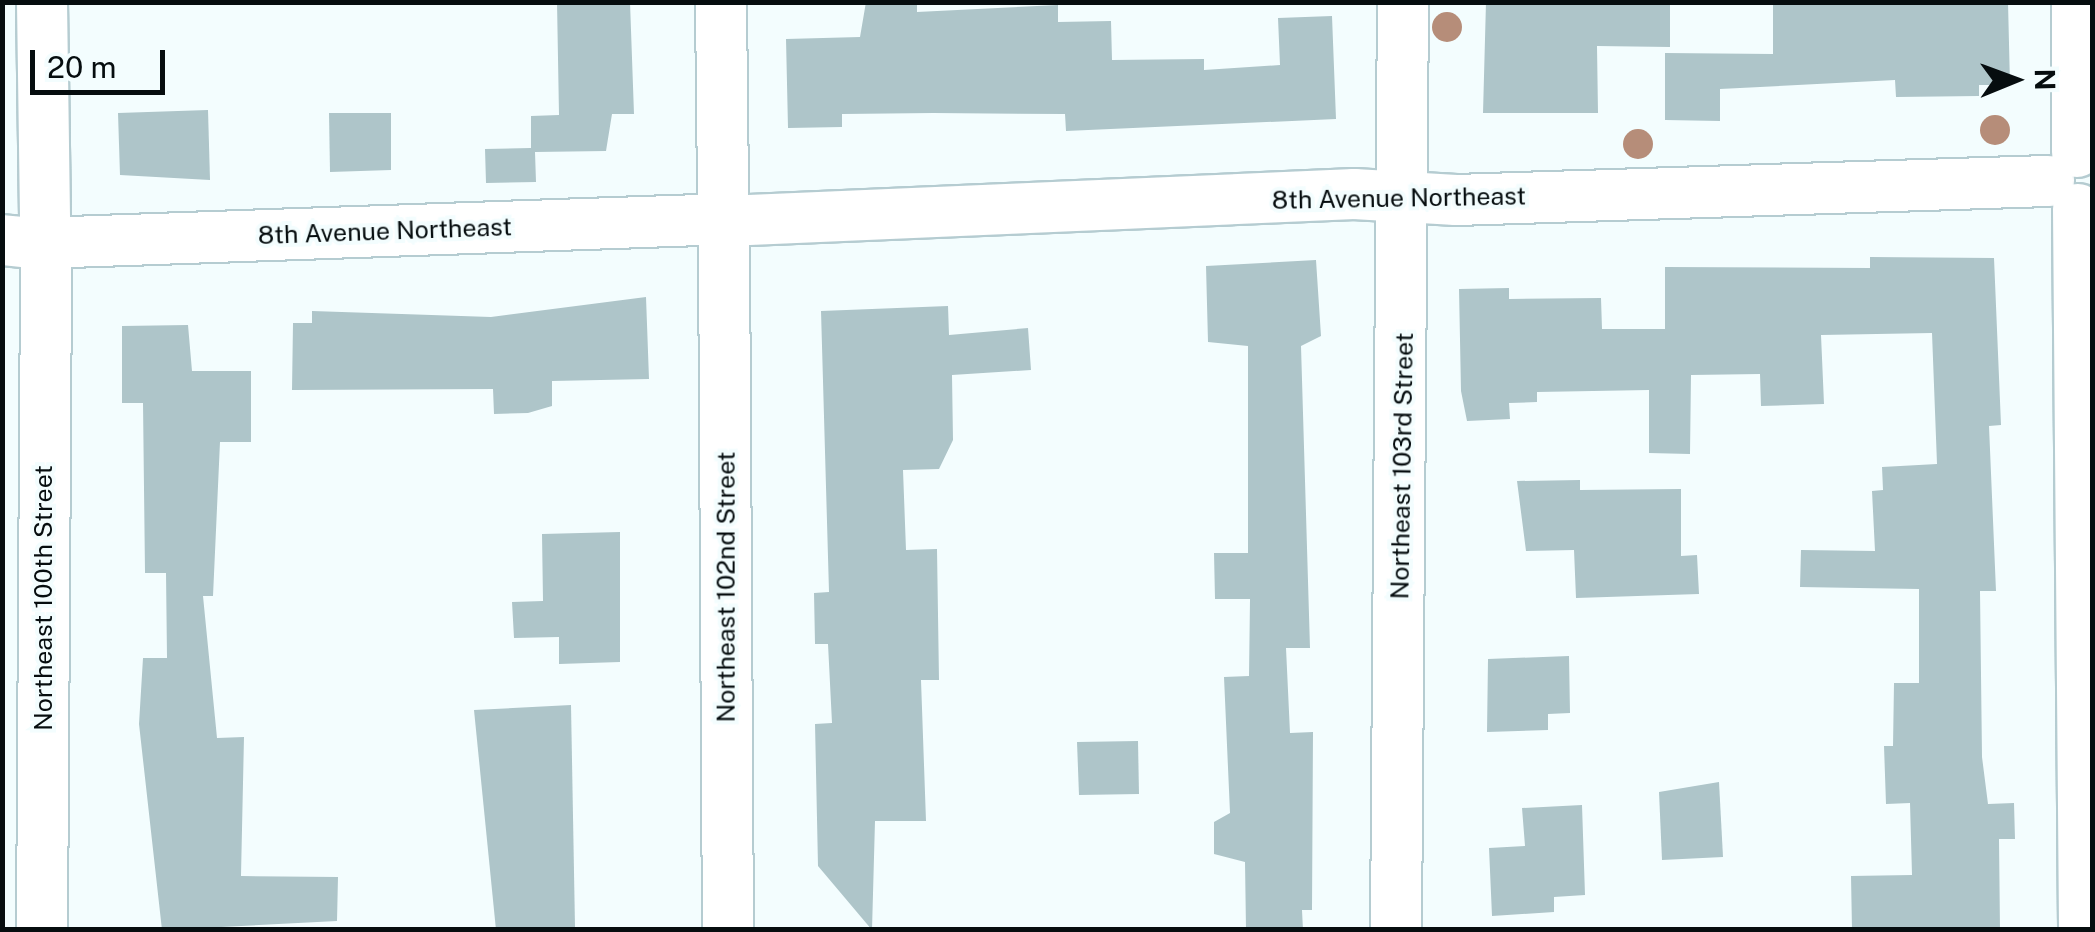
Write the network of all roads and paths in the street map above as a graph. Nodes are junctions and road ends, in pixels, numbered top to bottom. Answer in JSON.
{"nodes":[{"id":1,"x":42,"y":2,"type":"edge"},
{"id":2,"x":720,"y":2,"type":"edge"},
{"id":3,"x":1404,"y":2,"type":"edge"},
{"id":4,"x":2077,"y":2,"type":"edge"},
{"id":5,"x":2078,"y":181,"type":"edge"},
{"id":6,"x":1404,"y":197,"type":"junction"},
{"id":7,"x":724,"y":220,"type":"junction"},
{"id":8,"x":37,"y":242,"type":"edge"},
{"id":9,"x":42,"y":930,"type":"edge"},
{"id":10,"x":728,"y":930,"type":"edge"},
{"id":11,"x":1396,"y":930,"type":"edge"},
{"id":12,"x":2084,"y":930,"type":"edge"}],
"edges":[{"from":1,"to":8,"type":"street","name":"Northeast 100th Street"},
{"from":2,"to":7,"type":"street","name":"Northeast 102nd Street"},
{"from":3,"to":6,"type":"street","name":"Northeast 103rd Street"},
{"from":4,"to":5,"type":"street"},
{"from":5,"to":6,"type":"street","name":"8th Avenue Northeast"},
{"from":5,"to":12,"type":"street"},
{"from":6,"to":7,"type":"street","name":"8th Avenue Northeast"},
{"from":6,"to":11,"type":"street","name":"Northeast 103rd Street"},
{"from":7,"to":8,"type":"street","name":"8th Avenue Northeast"},
{"from":7,"to":10,"type":"street","name":"Northeast 102nd Street"},
{"from":8,"to":9,"type":"street","name":"Northeast 100th Street"}]}
